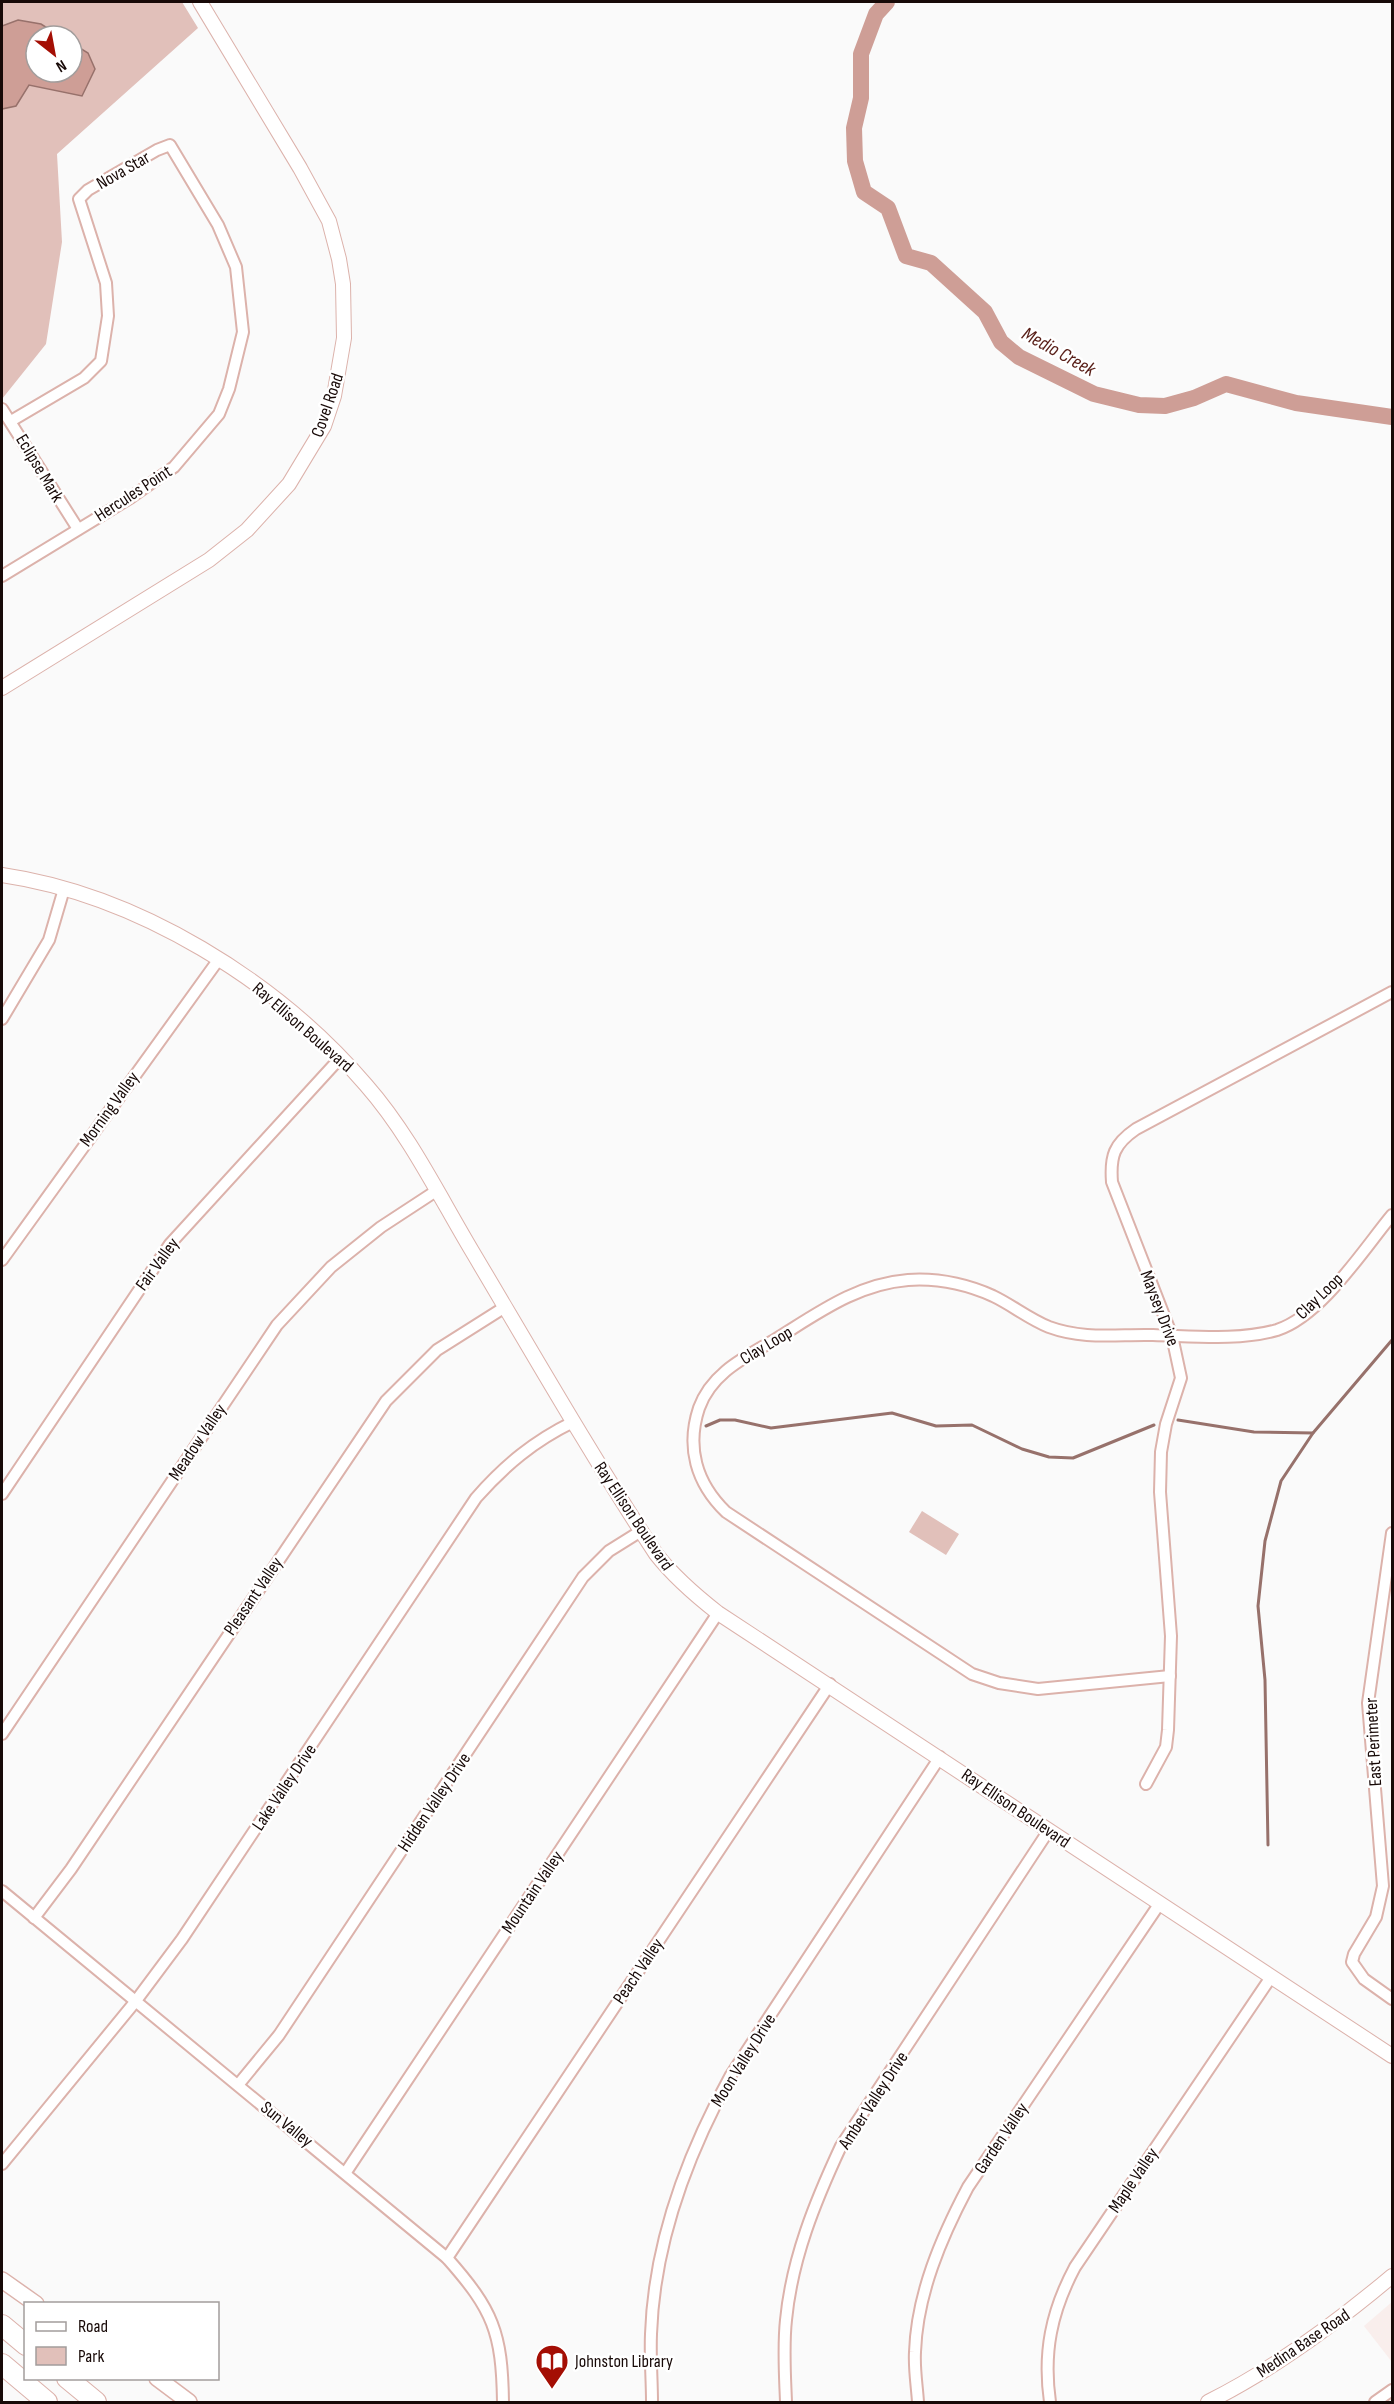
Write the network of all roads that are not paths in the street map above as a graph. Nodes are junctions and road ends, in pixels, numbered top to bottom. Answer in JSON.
{"nodes":[{"id":1,"x":200,"y":2,"type":"edge"},
{"id":2,"x":170,"y":146,"type":"joint"},
{"id":3,"x":2,"y":408,"type":"edge"},
{"id":4,"x":11,"y":421,"type":"junction"},
{"id":5,"x":78,"y":529,"type":"junction"},
{"id":6,"x":2,"y":576,"type":"edge"},
{"id":7,"x":2,"y":688,"type":"edge"},
{"id":8,"x":2,"y":875,"type":"edge"},
{"id":9,"x":64,"y":889,"type":"junction"},
{"id":10,"x":219,"y":959,"type":"junction"},
{"id":11,"x":1392,"y":992,"type":"edge"},
{"id":12,"x":2,"y":1019,"type":"edge"},
{"id":13,"x":341,"y":1057,"type":"junction"},
{"id":14,"x":436,"y":1191,"type":"junction"},
{"id":15,"x":1392,"y":1215,"type":"edge"},
{"id":16,"x":2,"y":1260,"type":"edge"},
{"id":17,"x":505,"y":1307,"type":"junction"},
{"id":18,"x":1172,"y":1336,"type":"junction"},
{"id":19,"x":573,"y":1422,"type":"junction"},
{"id":20,"x":2,"y":1494,"type":"edge"},
{"id":21,"x":641,"y":1531,"type":"junction"},
{"id":22,"x":1392,"y":1533,"type":"edge"},
{"id":23,"x":1380,"y":1611,"type":"junction"},
{"id":24,"x":1392,"y":1612,"type":"edge"},
{"id":25,"x":718,"y":1613,"type":"junction"},
{"id":26,"x":1170,"y":1676,"type":"junction"},
{"id":27,"x":830,"y":1684,"type":"junction"},
{"id":28,"x":2,"y":1734,"type":"edge"},
{"id":29,"x":940,"y":1757,"type":"junction"},
{"id":30,"x":1146,"y":1784,"type":"dead end"},
{"id":31,"x":1049,"y":1830,"type":"junction"},
{"id":32,"x":2,"y":1891,"type":"edge"},
{"id":33,"x":1160,"y":1902,"type":"junction"},
{"id":34,"x":34,"y":1918,"type":"junction"},
{"id":35,"x":1270,"y":1977,"type":"junction"},
{"id":36,"x":1392,"y":1999,"type":"edge"},
{"id":37,"x":135,"y":2001,"type":"junction"},
{"id":38,"x":1392,"y":2056,"type":"edge"},
{"id":39,"x":238,"y":2085,"type":"junction"},
{"id":40,"x":2,"y":2164,"type":"edge"},
{"id":41,"x":346,"y":2172,"type":"junction"},
{"id":42,"x":447,"y":2258,"type":"junction"},
{"id":43,"x":1392,"y":2276,"type":"edge"},
{"id":44,"x":2,"y":2280,"type":"edge"},
{"id":45,"x":33,"y":2302,"type":"edge"},
{"id":46,"x":2,"y":2325,"type":"edge"},
{"id":47,"x":24,"y":2343,"type":"edge"},
{"id":48,"x":2,"y":2364,"type":"edge"},
{"id":49,"x":68,"y":2380,"type":"edge"},
{"id":50,"x":158,"y":2380,"type":"edge"},
{"id":51,"x":1392,"y":2390,"type":"edge"},
{"id":52,"x":47,"y":2403,"type":"edge"},
{"id":53,"x":96,"y":2403,"type":"edge"},
{"id":54,"x":189,"y":2403,"type":"edge"},
{"id":55,"x":503,"y":2403,"type":"edge"},
{"id":56,"x":652,"y":2403,"type":"edge"},
{"id":57,"x":786,"y":2403,"type":"edge"},
{"id":58,"x":918,"y":2403,"type":"edge"},
{"id":59,"x":1050,"y":2403,"type":"edge"},
{"id":60,"x":1208,"y":2403,"type":"edge"},
{"id":61,"x":1375,"y":2403,"type":"edge"}],
"edges":[{"from":1,"to":7,"type":"street","name":"Covel Road"},
{"from":2,"to":4,"type":"street","name":"Nova Star"},
{"from":2,"to":5,"type":"street","name":"Hercules Point"},
{"from":3,"to":4,"type":"street","name":"Eclipse Mark"},
{"from":4,"to":5,"type":"street","name":"Eclipse Mark"},
{"from":5,"to":6,"type":"street","name":"Hercules Point"},
{"from":8,"to":9,"type":"street","name":"Ray Ellison Boulevard"},
{"from":9,"to":10,"type":"street","name":"Ray Ellison Boulevard"},
{"from":9,"to":12,"type":"street"},
{"from":10,"to":13,"type":"street","name":"Ray Ellison Boulevard"},
{"from":10,"to":16,"type":"street","name":"Morning Valley"},
{"from":11,"to":18,"type":"street","name":"Maysey Drive"},
{"from":13,"to":14,"type":"street","name":"Ray Ellison Boulevard"},
{"from":13,"to":20,"type":"street","name":"Fair Valley"},
{"from":14,"to":17,"type":"street","name":"Ray Ellison Boulevard"},
{"from":14,"to":28,"type":"street","name":"Meadow Valley"},
{"from":15,"to":18,"type":"street","name":"Clay Loop"},
{"from":17,"to":19,"type":"street","name":"Ray Ellison Boulevard"},
{"from":17,"to":34,"type":"street","name":"Pleasant Valley"},
{"from":18,"to":26,"type":"street","name":"Maysey Drive"},
{"from":18,"to":26,"type":"street","name":"Clay Loop"},
{"from":19,"to":21,"type":"street","name":"Ray Ellison Boulevard"},
{"from":19,"to":37,"type":"street","name":"Lake Valley Drive"},
{"from":21,"to":25,"type":"street","name":"Ray Ellison Boulevard"},
{"from":21,"to":39,"type":"street","name":"Hidden Valley Drive"},
{"from":22,"to":23,"type":"street","name":"East Perimeter"},
{"from":23,"to":24,"type":"street"},
{"from":23,"to":36,"type":"street","name":"East Perimeter"},
{"from":25,"to":27,"type":"street","name":"Ray Ellison Boulevard"},
{"from":25,"to":41,"type":"street","name":"Mountain Valley"},
{"from":26,"to":30,"type":"street","name":"Maysey Drive"},
{"from":27,"to":29,"type":"street","name":"Ray Ellison Boulevard"},
{"from":27,"to":42,"type":"street","name":"Peach Valley"},
{"from":29,"to":31,"type":"street","name":"Ray Ellison Boulevard"},
{"from":29,"to":56,"type":"street","name":"Moon Valley Drive"},
{"from":31,"to":33,"type":"street","name":"Ray Ellison Boulevard"},
{"from":31,"to":57,"type":"street","name":"Amber Valley Drive"},
{"from":32,"to":34,"type":"street","name":"Sun Valley"},
{"from":33,"to":35,"type":"street","name":"Ray Ellison Boulevard"},
{"from":33,"to":58,"type":"street","name":"Garden Valley"},
{"from":34,"to":37,"type":"street","name":"Sun Valley"},
{"from":35,"to":38,"type":"street","name":"Ray Ellison Boulevard"},
{"from":35,"to":59,"type":"street","name":"Maple Valley"},
{"from":37,"to":39,"type":"street","name":"Sun Valley"},
{"from":37,"to":40,"type":"street","name":"Lake Valley Drive"},
{"from":39,"to":41,"type":"street","name":"Sun Valley"},
{"from":41,"to":42,"type":"street","name":"Sun Valley"},
{"from":42,"to":55,"type":"street","name":"Sun Valley"},
{"from":43,"to":60,"type":"street","name":"Medina Base Road"},
{"from":44,"to":45,"type":"main road"},
{"from":46,"to":47,"type":"highway"},
{"from":48,"to":52,"type":"highway"},
{"from":49,"to":53,"type":"highway"},
{"from":50,"to":54,"type":"main road"},
{"from":51,"to":61,"type":"street"}]}
